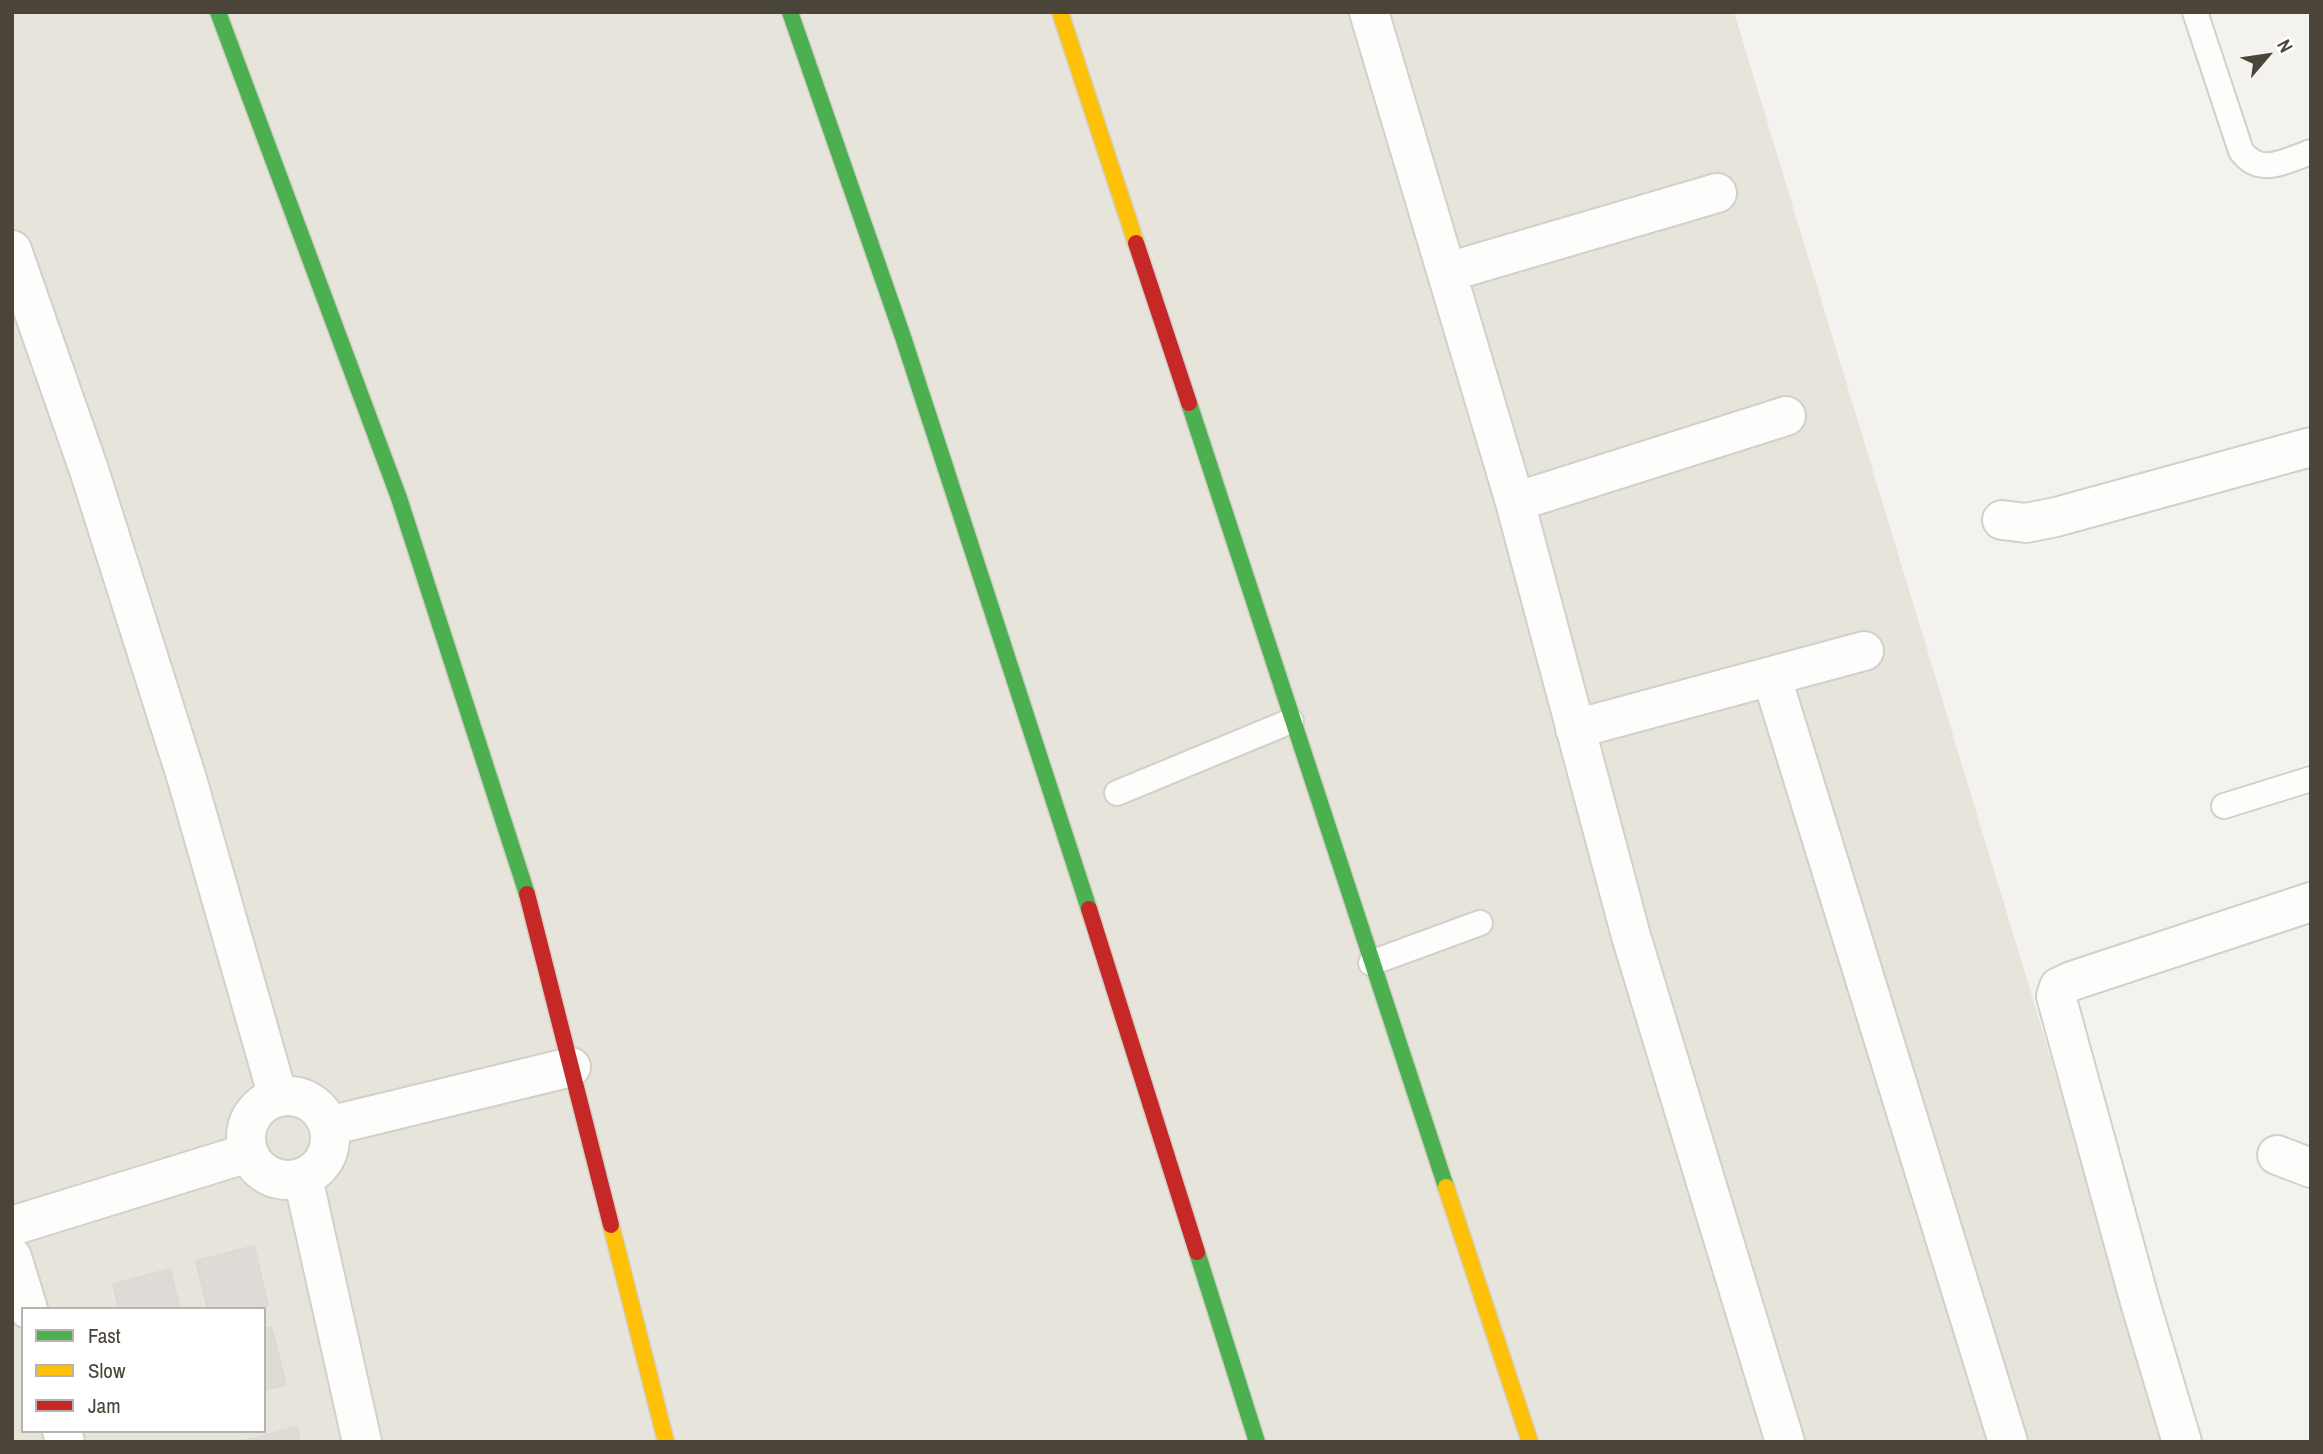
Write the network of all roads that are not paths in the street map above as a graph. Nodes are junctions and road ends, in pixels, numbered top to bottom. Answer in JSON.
{"nodes":[{"id":1,"x":218,"y":12,"type":"edge"},
{"id":2,"x":790,"y":12,"type":"edge"},
{"id":3,"x":1060,"y":12,"type":"edge"},
{"id":4,"x":1370,"y":12,"type":"edge"},
{"id":5,"x":2195,"y":12,"type":"edge"},
{"id":6,"x":2311,"y":152,"type":"edge"},
{"id":7,"x":1717,"y":193,"type":"dead end"},
{"id":8,"x":12,"y":250,"type":"edge"},
{"id":9,"x":1448,"y":272,"type":"junction"},
{"id":10,"x":1786,"y":416,"type":"dead end"},
{"id":11,"x":2310,"y":450,"type":"edge"},
{"id":12,"x":1515,"y":502,"type":"junction"},
{"id":13,"x":2002,"y":520,"type":"dead end"},
{"id":14,"x":1864,"y":651,"type":"dead end"},
{"id":15,"x":1772,"y":678,"type":"junction"},
{"id":16,"x":1291,"y":721,"type":"junction"},
{"id":17,"x":1575,"y":729,"type":"junction"},
{"id":18,"x":2311,"y":779,"type":"edge"},
{"id":19,"x":1117,"y":793,"type":"dead end"},
{"id":20,"x":2224,"y":806,"type":"dead end"},
{"id":21,"x":2311,"y":902,"type":"edge"},
{"id":22,"x":1480,"y":923,"type":"dead end"},
{"id":23,"x":1371,"y":962,"type":"junction"},
{"id":24,"x":571,"y":1067,"type":"junction"},
{"id":25,"x":278,"y":1097,"type":"junction"},
{"id":26,"x":329,"y":1126,"type":"junction"},
{"id":27,"x":248,"y":1153,"type":"junction"},
{"id":28,"x":303,"y":1178,"type":"junction"},
{"id":29,"x":12,"y":1226,"type":"edge"},
{"id":30,"x":12,"y":1257,"type":"edge"},
{"id":31,"x":26,"y":1307,"type":"edge"},
{"id":32,"x":362,"y":1442,"type":"edge"},
{"id":33,"x":666,"y":1442,"type":"edge"},
{"id":34,"x":1257,"y":1442,"type":"edge"},
{"id":35,"x":1530,"y":1442,"type":"edge"},
{"id":36,"x":1785,"y":1442,"type":"edge"},
{"id":37,"x":2008,"y":1442,"type":"edge"},
{"id":38,"x":2182,"y":1442,"type":"edge"}],
"edges":[{"from":1,"to":24,"type":"street"},
{"from":2,"to":34,"type":"street"},
{"from":3,"to":16,"type":"street"},
{"from":4,"to":9,"type":"street"},
{"from":5,"to":6,"type":"lane"},
{"from":7,"to":9,"type":"street"},
{"from":8,"to":25,"type":"street"},
{"from":9,"to":12,"type":"street"},
{"from":10,"to":12,"type":"street"},
{"from":11,"to":13,"type":"street"},
{"from":12,"to":17,"type":"street"},
{"from":14,"to":15,"type":"street"},
{"from":15,"to":17,"type":"street"},
{"from":15,"to":37,"type":"street"},
{"from":16,"to":19,"type":"lane"},
{"from":16,"to":23,"type":"street"},
{"from":17,"to":36,"type":"street"},
{"from":18,"to":20,"type":"lane"},
{"from":21,"to":38,"type":"street"},
{"from":22,"to":23,"type":"lane"},
{"from":23,"to":35,"type":"street"},
{"from":24,"to":26,"type":"street"},
{"from":24,"to":33,"type":"street"},
{"from":25,"to":26,"type":"street"},
{"from":25,"to":27,"type":"street"},
{"from":26,"to":28,"type":"street"},
{"from":27,"to":28,"type":"street"},
{"from":27,"to":29,"type":"street"},
{"from":28,"to":32,"type":"street"},
{"from":30,"to":31,"type":"street"}]}
